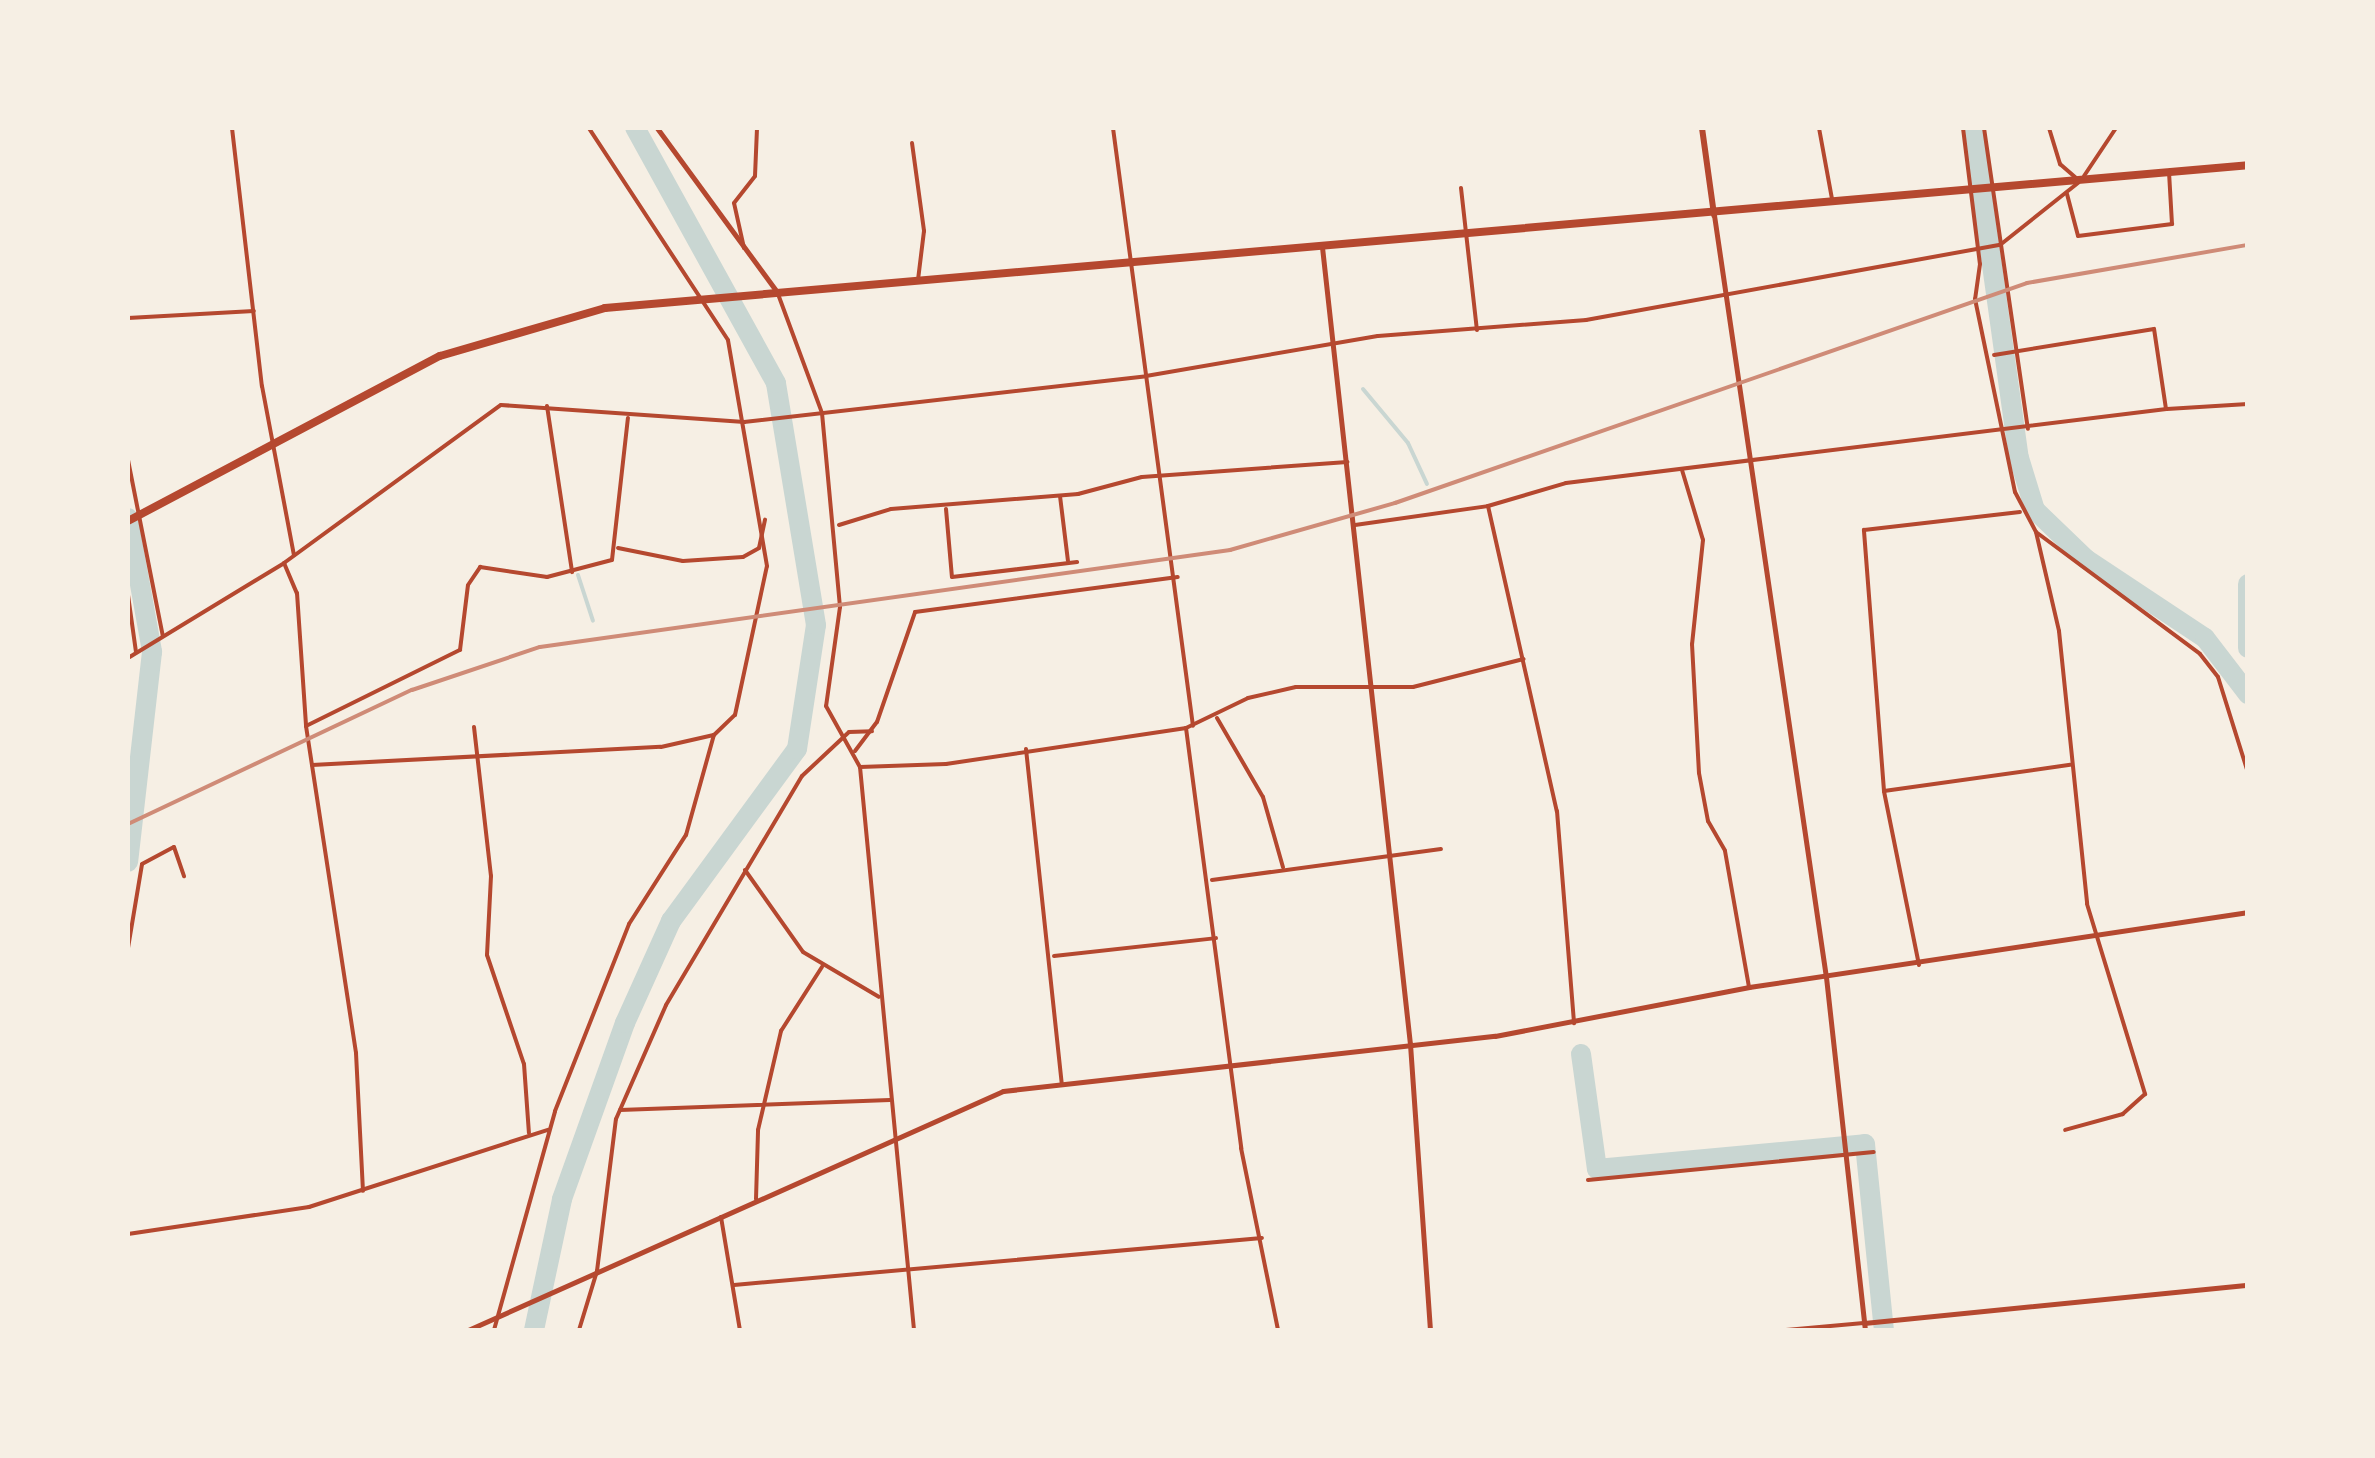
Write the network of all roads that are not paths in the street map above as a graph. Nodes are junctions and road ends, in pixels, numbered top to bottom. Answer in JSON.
{"nodes":[{"id":1,"x":232,"y":128,"type":"edge"},
{"id":2,"x":590,"y":128,"type":"edge"},
{"id":3,"x":657,"y":128,"type":"edge"},
{"id":4,"x":757,"y":128,"type":"edge"},
{"id":5,"x":1113,"y":128,"type":"edge"},
{"id":6,"x":1702,"y":128,"type":"edge"},
{"id":7,"x":1820,"y":128,"type":"edge"},
{"id":8,"x":1964,"y":128,"type":"edge"},
{"id":9,"x":1984,"y":128,"type":"edge"},
{"id":10,"x":2049,"y":128,"type":"edge"},
{"id":11,"x":2116,"y":128,"type":"edge"},
{"id":12,"x":912,"y":143,"type":"dead end"},
{"id":13,"x":2248,"y":165,"type":"edge"},
{"id":14,"x":2169,"y":172,"type":"junction"},
{"id":15,"x":2080,"y":180,"type":"junction"},
{"id":16,"x":1991,"y":187,"type":"junction"},
{"id":17,"x":1461,"y":188,"type":"dead end"},
{"id":18,"x":1973,"y":189,"type":"junction"},
{"id":19,"x":2067,"y":194,"type":"junction"},
{"id":20,"x":1832,"y":204,"type":"junction"},
{"id":21,"x":1714,"y":216,"type":"junction"},
{"id":22,"x":1467,"y":234,"type":"junction"},
{"id":23,"x":2000,"y":245,"type":"junction"},
{"id":24,"x":1322,"y":247,"type":"junction"},
{"id":25,"x":744,"y":248,"type":"junction"},
{"id":26,"x":1981,"y":250,"type":"junction"},
{"id":27,"x":1132,"y":263,"type":"junction"},
{"id":28,"x":918,"y":280,"type":"junction"},
{"id":29,"x":778,"y":294,"type":"junction"},
{"id":30,"x":1724,"y":295,"type":"junction"},
{"id":31,"x":704,"y":300,"type":"junction"},
{"id":32,"x":254,"y":310,"type":"junction"},
{"id":33,"x":128,"y":318,"type":"edge"},
{"id":34,"x":1476,"y":330,"type":"junction"},
{"id":35,"x":1336,"y":345,"type":"junction"},
{"id":36,"x":2017,"y":352,"type":"junction"},
{"id":37,"x":1994,"y":355,"type":"junction"},
{"id":38,"x":1146,"y":376,"type":"junction"},
{"id":39,"x":2248,"y":404,"type":"edge"},
{"id":40,"x":547,"y":406,"type":"junction"},
{"id":41,"x":2166,"y":409,"type":"junction"},
{"id":42,"x":822,"y":413,"type":"junction"},
{"id":43,"x":628,"y":418,"type":"junction"},
{"id":44,"x":747,"y":422,"type":"junction"},
{"id":45,"x":2028,"y":429,"type":"junction"},
{"id":46,"x":2004,"y":432,"type":"junction"},
{"id":47,"x":272,"y":444,"type":"junction"},
{"id":48,"x":128,"y":460,"type":"edge"},
{"id":49,"x":1750,"y":460,"type":"junction"},
{"id":50,"x":1348,"y":462,"type":"junction"},
{"id":51,"x":1682,"y":470,"type":"junction"},
{"id":52,"x":1162,"y":474,"type":"junction"},
{"id":53,"x":1060,"y":496,"type":"junction"},
{"id":54,"x":1488,"y":506,"type":"junction"},
{"id":55,"x":946,"y":508,"type":"junction"},
{"id":56,"x":2022,"y":511,"type":"junction"},
{"id":57,"x":141,"y":514,"type":"junction"},
{"id":58,"x":765,"y":520,"type":"junction"},
{"id":59,"x":128,"y":521,"type":"edge"},
{"id":60,"x":837,"y":525,"type":"junction"},
{"id":61,"x":1356,"y":525,"type":"junction"},
{"id":62,"x":2036,"y":532,"type":"junction"},
{"id":63,"x":618,"y":548,"type":"junction"},
{"id":64,"x":294,"y":555,"type":"junction"},
{"id":65,"x":1068,"y":562,"type":"junction"},
{"id":66,"x":1077,"y":562,"type":"dead end"},
{"id":67,"x":284,"y":563,"type":"junction"},
{"id":68,"x":572,"y":572,"type":"junction"},
{"id":69,"x":1178,"y":577,"type":"junction"},
{"id":70,"x":128,"y":595,"type":"edge"},
{"id":71,"x":161,"y":637,"type":"junction"},
{"id":72,"x":139,"y":650,"type":"junction"},
{"id":73,"x":128,"y":658,"type":"edge"},
{"id":74,"x":1524,"y":658,"type":"junction"},
{"id":75,"x":1372,"y":687,"type":"junction"},
{"id":76,"x":1218,"y":718,"type":"junction"},
{"id":77,"x":306,"y":726,"type":"junction"},
{"id":78,"x":474,"y":727,"type":"dead end"},
{"id":79,"x":1193,"y":727,"type":"junction"},
{"id":80,"x":1186,"y":728,"type":"junction"},
{"id":81,"x":872,"y":732,"type":"junction"},
{"id":82,"x":714,"y":735,"type":"junction"},
{"id":83,"x":844,"y":736,"type":"junction"},
{"id":84,"x":1026,"y":749,"type":"junction"},
{"id":85,"x":855,"y":751,"type":"junction"},
{"id":86,"x":476,"y":752,"type":"junction"},
{"id":87,"x":2070,"y":765,"type":"junction"},
{"id":88,"x":312,"y":766,"type":"junction"},
{"id":89,"x":860,"y":767,"type":"junction"},
{"id":90,"x":2248,"y":773,"type":"edge"},
{"id":91,"x":1884,"y":791,"type":"junction"},
{"id":92,"x":1441,"y":850,"type":"dead end"},
{"id":93,"x":1391,"y":858,"type":"junction"},
{"id":94,"x":1283,"y":867,"type":"junction"},
{"id":95,"x":745,"y":870,"type":"junction"},
{"id":96,"x":184,"y":876,"type":"dead end"},
{"id":97,"x":1212,"y":880,"type":"junction"},
{"id":98,"x":2248,"y":912,"type":"edge"},
{"id":99,"x":1216,"y":938,"type":"junction"},
{"id":100,"x":2096,"y":938,"type":"junction"},
{"id":101,"x":128,"y":948,"type":"edge"},
{"id":102,"x":1054,"y":956,"type":"junction"},
{"id":103,"x":1920,"y":965,"type":"junction"},
{"id":104,"x":822,"y":967,"type":"junction"},
{"id":105,"x":1826,"y":976,"type":"junction"},
{"id":106,"x":1749,"y":987,"type":"junction"},
{"id":107,"x":879,"y":998,"type":"junction"},
{"id":108,"x":1574,"y":1023,"type":"junction"},
{"id":109,"x":1410,"y":1044,"type":"junction"},
{"id":110,"x":1232,"y":1065,"type":"junction"},
{"id":111,"x":1062,"y":1084,"type":"junction"},
{"id":112,"x":890,"y":1100,"type":"junction"},
{"id":113,"x":765,"y":1106,"type":"junction"},
{"id":114,"x":620,"y":1110,"type":"junction"},
{"id":115,"x":548,"y":1130,"type":"junction"},
{"id":116,"x":2065,"y":1130,"type":"dead end"},
{"id":117,"x":529,"y":1133,"type":"junction"},
{"id":118,"x":895,"y":1136,"type":"junction"},
{"id":119,"x":1874,"y":1152,"type":"dead end"},
{"id":120,"x":1847,"y":1153,"type":"junction"},
{"id":121,"x":1588,"y":1180,"type":"dead end"},
{"id":122,"x":363,"y":1191,"type":"junction"},
{"id":123,"x":756,"y":1199,"type":"junction"},
{"id":124,"x":720,"y":1215,"type":"junction"},
{"id":125,"x":128,"y":1234,"type":"edge"},
{"id":126,"x":1262,"y":1238,"type":"junction"},
{"id":127,"x":908,"y":1267,"type":"junction"},
{"id":128,"x":597,"y":1271,"type":"junction"},
{"id":129,"x":734,"y":1285,"type":"junction"},
{"id":130,"x":2248,"y":1285,"type":"edge"},
{"id":131,"x":502,"y":1314,"type":"junction"},
{"id":132,"x":1864,"y":1327,"type":"edge"},
{"id":133,"x":468,"y":1330,"type":"edge"},
{"id":134,"x":494,"y":1330,"type":"edge"},
{"id":135,"x":579,"y":1330,"type":"edge"},
{"id":136,"x":740,"y":1330,"type":"edge"},
{"id":137,"x":914,"y":1330,"type":"edge"},
{"id":138,"x":1278,"y":1330,"type":"edge"},
{"id":139,"x":1430,"y":1330,"type":"edge"},
{"id":140,"x":1786,"y":1330,"type":"edge"}],
"edges":[{"from":1,"to":32,"type":"street"},
{"from":2,"to":31,"type":"street"},
{"from":3,"to":25,"type":"street"},
{"from":4,"to":25,"type":"street"},
{"from":5,"to":27,"type":"street"},
{"from":6,"to":21,"type":"main road"},
{"from":7,"to":20,"type":"street"},
{"from":8,"to":18,"type":"street"},
{"from":9,"to":16,"type":"street"},
{"from":10,"to":15,"type":"street"},
{"from":11,"to":15,"type":"street"},
{"from":12,"to":28,"type":"street"},
{"from":13,"to":14,"type":"highway"},
{"from":14,"to":15,"type":"highway"},
{"from":14,"to":19,"type":"street"},
{"from":15,"to":16,"type":"highway"},
{"from":15,"to":19,"type":"street"},
{"from":16,"to":18,"type":"highway"},
{"from":16,"to":23,"type":"street"},
{"from":17,"to":22,"type":"street"},
{"from":18,"to":20,"type":"highway"},
{"from":18,"to":26,"type":"street"},
{"from":19,"to":23,"type":"street"},
{"from":20,"to":21,"type":"highway"},
{"from":21,"to":22,"type":"highway"},
{"from":21,"to":30,"type":"street"},
{"from":22,"to":24,"type":"highway"},
{"from":22,"to":34,"type":"street"},
{"from":23,"to":26,"type":"street"},
{"from":23,"to":36,"type":"street"},
{"from":24,"to":27,"type":"highway"},
{"from":24,"to":35,"type":"street"},
{"from":25,"to":29,"type":"street"},
{"from":26,"to":30,"type":"street"},
{"from":26,"to":37,"type":"street"},
{"from":27,"to":28,"type":"highway"},
{"from":27,"to":38,"type":"street"},
{"from":28,"to":29,"type":"highway"},
{"from":29,"to":31,"type":"highway"},
{"from":29,"to":42,"type":"street"},
{"from":30,"to":34,"type":"street"},
{"from":30,"to":49,"type":"street"},
{"from":31,"to":44,"type":"street"},
{"from":31,"to":47,"type":"highway"},
{"from":32,"to":33,"type":"street"},
{"from":32,"to":47,"type":"street"},
{"from":34,"to":35,"type":"street"},
{"from":35,"to":38,"type":"street"},
{"from":35,"to":50,"type":"street"},
{"from":36,"to":37,"type":"street"},
{"from":36,"to":41,"type":"street"},
{"from":36,"to":45,"type":"street"},
{"from":37,"to":46,"type":"street"},
{"from":38,"to":42,"type":"street"},
{"from":38,"to":52,"type":"street"},
{"from":39,"to":41,"type":"street"},
{"from":40,"to":43,"type":"street"},
{"from":40,"to":64,"type":"street"},
{"from":40,"to":68,"type":"street"},
{"from":41,"to":45,"type":"street"},
{"from":42,"to":44,"type":"street"},
{"from":42,"to":60,"type":"street"},
{"from":43,"to":44,"type":"street"},
{"from":43,"to":63,"type":"street"},
{"from":44,"to":58,"type":"street"},
{"from":45,"to":46,"type":"street"},
{"from":46,"to":49,"type":"street"},
{"from":46,"to":56,"type":"street"},
{"from":47,"to":57,"type":"highway"},
{"from":47,"to":64,"type":"street"},
{"from":48,"to":57,"type":"street"},
{"from":49,"to":51,"type":"street"},
{"from":49,"to":105,"type":"street"},
{"from":50,"to":52,"type":"street"},
{"from":50,"to":61,"type":"street"},
{"from":51,"to":54,"type":"street"},
{"from":51,"to":106,"type":"street"},
{"from":52,"to":53,"type":"street"},
{"from":52,"to":69,"type":"street"},
{"from":53,"to":55,"type":"street"},
{"from":53,"to":65,"type":"street"},
{"from":54,"to":61,"type":"street"},
{"from":54,"to":74,"type":"street"},
{"from":55,"to":60,"type":"street"},
{"from":55,"to":65,"type":"street"},
{"from":56,"to":62,"type":"street"},
{"from":56,"to":91,"type":"street"},
{"from":57,"to":59,"type":"highway"},
{"from":57,"to":71,"type":"street"},
{"from":58,"to":63,"type":"street"},
{"from":58,"to":82,"type":"street"},
{"from":60,"to":83,"type":"street"},
{"from":61,"to":75,"type":"street"},
{"from":62,"to":87,"type":"street"},
{"from":62,"to":90,"type":"street"},
{"from":63,"to":68,"type":"street"},
{"from":64,"to":67,"type":"street"},
{"from":65,"to":66,"type":"street"},
{"from":67,"to":71,"type":"street"},
{"from":67,"to":77,"type":"street"},
{"from":68,"to":77,"type":"street"},
{"from":69,"to":79,"type":"street"},
{"from":69,"to":81,"type":"street"},
{"from":70,"to":72,"type":"street"},
{"from":71,"to":72,"type":"street"},
{"from":72,"to":73,"type":"street"},
{"from":74,"to":75,"type":"street"},
{"from":74,"to":108,"type":"street"},
{"from":75,"to":76,"type":"street"},
{"from":75,"to":93,"type":"street"},
{"from":76,"to":79,"type":"street"},
{"from":76,"to":94,"type":"street"},
{"from":77,"to":88,"type":"street"},
{"from":78,"to":86,"type":"street"},
{"from":79,"to":80,"type":"street"},
{"from":80,"to":84,"type":"street"},
{"from":80,"to":97,"type":"street"},
{"from":81,"to":83,"type":"street"},
{"from":81,"to":85,"type":"street"},
{"from":82,"to":86,"type":"street"},
{"from":82,"to":115,"type":"street"},
{"from":83,"to":85,"type":"street"},
{"from":83,"to":95,"type":"street"},
{"from":84,"to":89,"type":"street"},
{"from":84,"to":102,"type":"street"},
{"from":85,"to":89,"type":"street"},
{"from":86,"to":88,"type":"street"},
{"from":86,"to":117,"type":"street"},
{"from":87,"to":91,"type":"street"},
{"from":87,"to":100,"type":"street"},
{"from":88,"to":122,"type":"street"},
{"from":89,"to":107,"type":"street"},
{"from":91,"to":103,"type":"street"},
{"from":92,"to":93,"type":"street"},
{"from":93,"to":94,"type":"street"},
{"from":93,"to":109,"type":"street"},
{"from":94,"to":97,"type":"street"},
{"from":95,"to":104,"type":"street"},
{"from":95,"to":114,"type":"street"},
{"from":96,"to":101,"type":"street"},
{"from":97,"to":99,"type":"street"},
{"from":98,"to":100,"type":"street"},
{"from":99,"to":102,"type":"street"},
{"from":99,"to":110,"type":"street"},
{"from":100,"to":103,"type":"street"},
{"from":100,"to":116,"type":"street"},
{"from":102,"to":111,"type":"street"},
{"from":103,"to":105,"type":"street"},
{"from":104,"to":107,"type":"street"},
{"from":104,"to":113,"type":"street"},
{"from":105,"to":106,"type":"street"},
{"from":105,"to":120,"type":"street"},
{"from":106,"to":108,"type":"street"},
{"from":107,"to":112,"type":"street"},
{"from":108,"to":109,"type":"street"},
{"from":109,"to":110,"type":"street"},
{"from":109,"to":139,"type":"street"},
{"from":110,"to":111,"type":"street"},
{"from":110,"to":126,"type":"street"},
{"from":111,"to":118,"type":"street"},
{"from":112,"to":113,"type":"street"},
{"from":112,"to":118,"type":"street"},
{"from":113,"to":114,"type":"street"},
{"from":113,"to":123,"type":"street"},
{"from":114,"to":128,"type":"street"},
{"from":115,"to":117,"type":"street"},
{"from":115,"to":131,"type":"street"},
{"from":117,"to":122,"type":"street"},
{"from":118,"to":123,"type":"street"},
{"from":118,"to":127,"type":"street"},
{"from":119,"to":120,"type":"street"},
{"from":120,"to":121,"type":"street"},
{"from":120,"to":132,"type":"street"},
{"from":122,"to":125,"type":"street"},
{"from":123,"to":124,"type":"street"},
{"from":124,"to":128,"type":"street"},
{"from":124,"to":129,"type":"street"},
{"from":126,"to":127,"type":"street"},
{"from":126,"to":138,"type":"street"},
{"from":127,"to":129,"type":"street"},
{"from":127,"to":137,"type":"street"},
{"from":128,"to":131,"type":"street"},
{"from":128,"to":135,"type":"street"},
{"from":129,"to":136,"type":"street"},
{"from":130,"to":132,"type":"street"},
{"from":131,"to":133,"type":"street"},
{"from":131,"to":134,"type":"street"},
{"from":132,"to":140,"type":"street"}]}
